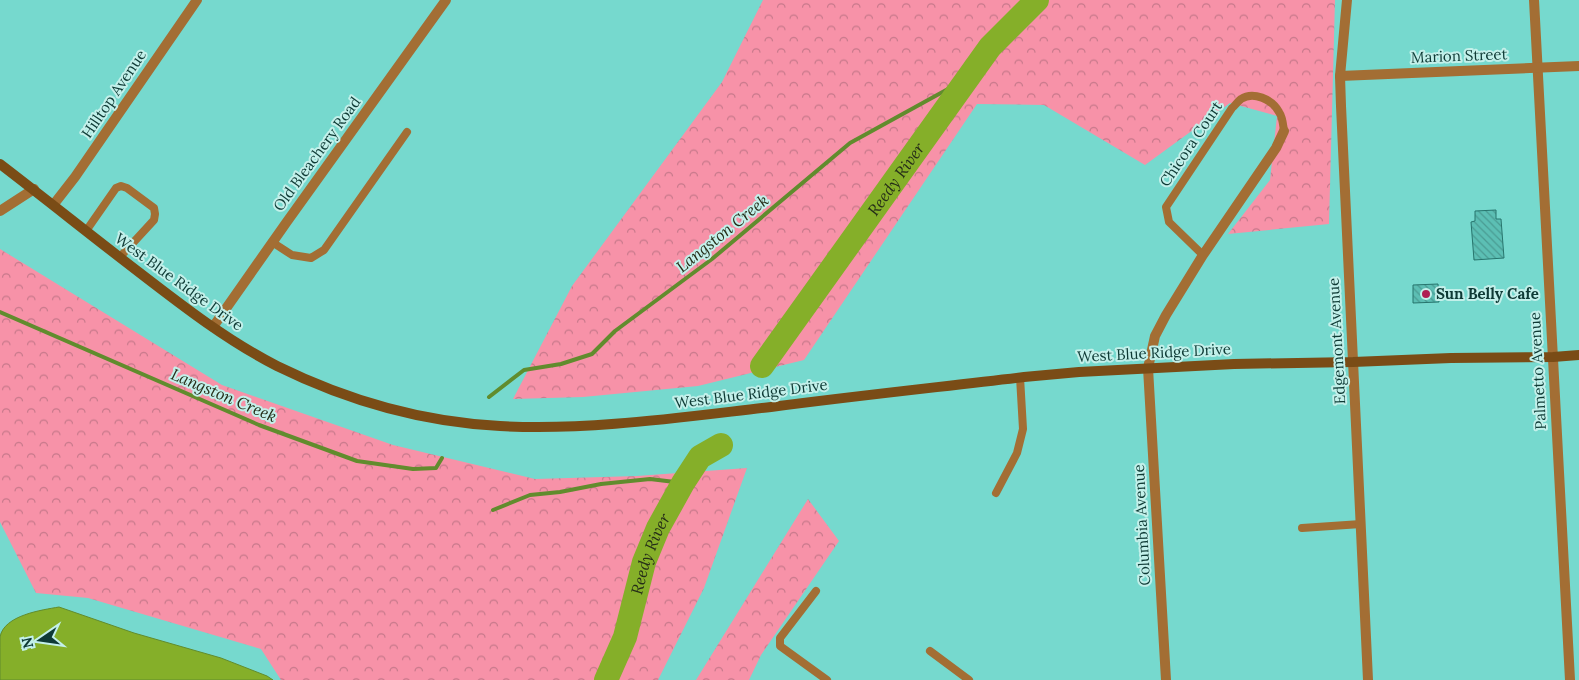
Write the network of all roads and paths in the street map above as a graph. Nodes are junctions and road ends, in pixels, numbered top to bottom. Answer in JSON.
{"nodes":[{"id":1,"x":446,"y":0,"type":"edge"},
{"id":2,"x":1347,"y":0,"type":"edge"},
{"id":3,"x":1534,"y":0,"type":"edge"},
{"id":4,"x":192,"y":2,"type":"edge"},
{"id":5,"x":1579,"y":66,"type":"edge"},
{"id":6,"x":1537,"y":68,"type":"junction"},
{"id":7,"x":1340,"y":76,"type":"junction"},
{"id":8,"x":1284,"y":131,"type":"joint"},
{"id":9,"x":407,"y":132,"type":"dead end"},
{"id":10,"x":0,"y":164,"type":"edge"},
{"id":11,"x":34,"y":189,"type":"junction"},
{"id":12,"x":54,"y":204,"type":"junction"},
{"id":13,"x":0,"y":211,"type":"edge"},
{"id":14,"x":86,"y":231,"type":"junction"},
{"id":15,"x":272,"y":242,"type":"junction"},
{"id":16,"x":1203,"y":255,"type":"junction"},
{"id":17,"x":120,"y":257,"type":"junction"},
{"id":18,"x":214,"y":327,"type":"junction"},
{"id":19,"x":1579,"y":356,"type":"edge"},
{"id":20,"x":1553,"y":357,"type":"junction"},
{"id":21,"x":1353,"y":362,"type":"junction"},
{"id":22,"x":1148,"y":368,"type":"junction"},
{"id":23,"x":1020,"y":377,"type":"junction"},
{"id":24,"x":996,"y":493,"type":"dead end"},
{"id":25,"x":1360,"y":524,"type":"junction"},
{"id":26,"x":1302,"y":528,"type":"dead end"},
{"id":27,"x":816,"y":591,"type":"dead end"},
{"id":28,"x":930,"y":650,"type":"dead end"},
{"id":29,"x":828,"y":680,"type":"edge"},
{"id":30,"x":969,"y":680,"type":"edge"},
{"id":31,"x":1166,"y":680,"type":"edge"},
{"id":32,"x":1368,"y":680,"type":"edge"},
{"id":33,"x":1570,"y":680,"type":"edge"}],
"edges":[{"from":1,"to":15,"type":"street","name":"Old Bleachery Road"},
{"from":2,"to":7,"type":"street","name":"Edgemont Avenue"},
{"from":3,"to":6,"type":"street","name":"Palmetto Avenue"},
{"from":4,"to":12,"type":"street","name":"Hilltop Avenue"},
{"from":5,"to":6,"type":"street","name":"Marion Street"},
{"from":6,"to":7,"type":"street","name":"Marion Street"},
{"from":6,"to":20,"type":"street","name":"Palmetto Avenue"},
{"from":7,"to":21,"type":"street","name":"Edgemont Avenue"},
{"from":8,"to":16,"type":"street","name":"Chicora Court"},
{"from":8,"to":16,"type":"lane","name":"Chicora Court"},
{"from":9,"to":15,"type":"lane"},
{"from":10,"to":11,"type":"main road","name":"West Blue Ridge Drive"},
{"from":11,"to":12,"type":"main road","name":"West Blue Ridge Drive"},
{"from":11,"to":13,"type":"street"},
{"from":12,"to":14,"type":"main road","name":"West Blue Ridge Drive"},
{"from":14,"to":17,"type":"main road","name":"West Blue Ridge Drive"},
{"from":14,"to":17,"type":"lane"},
{"from":15,"to":18,"type":"street","name":"Old Bleachery Road"},
{"from":16,"to":22,"type":"street","name":"Chicora Court"},
{"from":17,"to":18,"type":"main road","name":"West Blue Ridge Drive"},
{"from":18,"to":23,"type":"main road","name":"West Blue Ridge Drive"},
{"from":19,"to":20,"type":"main road","name":"West Blue Ridge Drive"},
{"from":20,"to":21,"type":"main road","name":"West Blue Ridge Drive"},
{"from":20,"to":33,"type":"street","name":"Palmetto Avenue"},
{"from":21,"to":22,"type":"main road","name":"West Blue Ridge Drive"},
{"from":21,"to":25,"type":"street","name":"Edgemont Avenue"},
{"from":22,"to":23,"type":"main road","name":"West Blue Ridge Drive"},
{"from":22,"to":31,"type":"street","name":"Columbia Avenue"},
{"from":23,"to":24,"type":"lane"},
{"from":25,"to":26,"type":"lane"},
{"from":25,"to":32,"type":"street","name":"Edgemont Avenue"},
{"from":27,"to":29,"type":"lane"},
{"from":28,"to":30,"type":"lane"}]}
